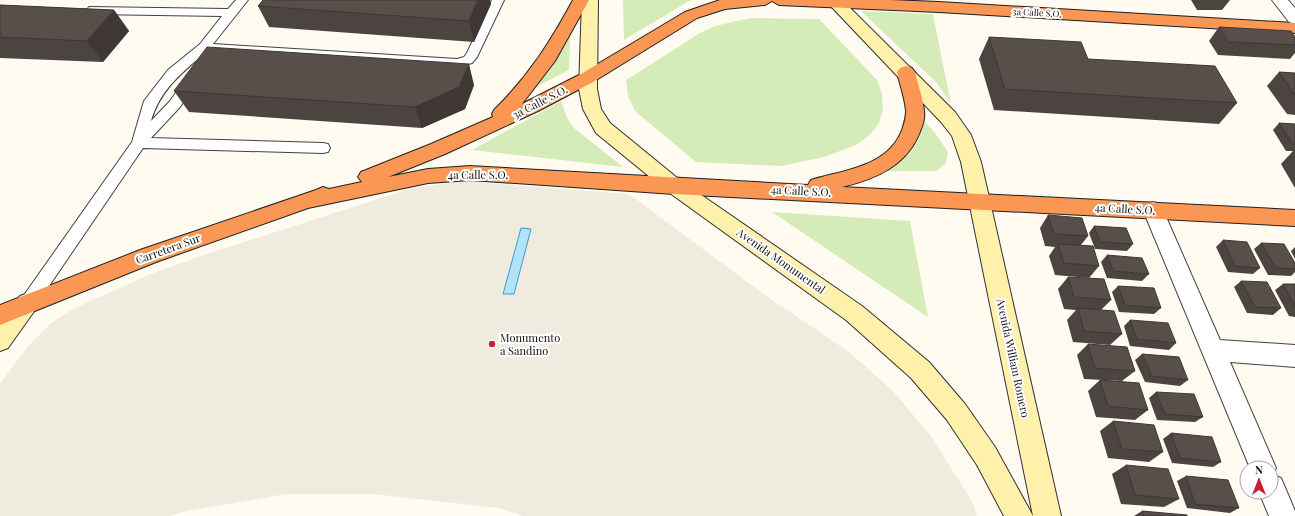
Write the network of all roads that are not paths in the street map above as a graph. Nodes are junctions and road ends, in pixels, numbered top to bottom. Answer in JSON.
{"nodes":[{"id":1,"x":175,"y":0,"type":"edge"},
{"id":2,"x":242,"y":0,"type":"edge"},
{"id":3,"x":498,"y":0,"type":"edge"},
{"id":4,"x":581,"y":0,"type":"edge"},
{"id":5,"x":590,"y":0,"type":"edge"},
{"id":6,"x":765,"y":0,"type":"edge"},
{"id":7,"x":779,"y":0,"type":"edge"},
{"id":8,"x":1280,"y":0,"type":"edge"},
{"id":9,"x":834,"y":1,"type":"edge"},
{"id":10,"x":939,"y":3,"type":"edge"},
{"id":11,"x":80,"y":10,"type":"edge"},
{"id":12,"x":167,"y":12,"type":"junction"},
{"id":13,"x":230,"y":14,"type":"junction"},
{"id":14,"x":1295,"y":19,"type":"edge"},
{"id":15,"x":1295,"y":28,"type":"edge"},
{"id":16,"x":204,"y":47,"type":"junction"},
{"id":17,"x":906,"y":72,"type":"junction"},
{"id":18,"x":587,"y":78,"type":"junction"},
{"id":19,"x":487,"y":127,"type":"junction"},
{"id":20,"x":139,"y":143,"type":"junction"},
{"id":21,"x":323,"y":148,"type":"dead end"},
{"id":22,"x":674,"y":186,"type":"junction"},
{"id":23,"x":786,"y":191,"type":"junction"},
{"id":24,"x":310,"y":201,"type":"junction"},
{"id":25,"x":979,"y":201,"type":"junction"},
{"id":26,"x":1154,"y":210,"type":"junction"},
{"id":27,"x":1295,"y":218,"type":"edge"},
{"id":28,"x":28,"y":303,"type":"junction"},
{"id":29,"x":0,"y":315,"type":"edge"},
{"id":30,"x":0,"y":341,"type":"edge"},
{"id":31,"x":1212,"y":350,"type":"junction"},
{"id":32,"x":1295,"y":356,"type":"edge"},
{"id":33,"x":1260,"y":460,"type":"edge"},
{"id":34,"x":1276,"y":500,"type":"edge"},
{"id":35,"x":1019,"y":516,"type":"edge"},
{"id":36,"x":1047,"y":516,"type":"edge"},
{"id":37,"x":1283,"y":516,"type":"edge"}],
"edges":[{"from":1,"to":12,"type":"lane"},
{"from":2,"to":13,"type":"lane"},
{"from":3,"to":16,"type":"lane"},
{"from":4,"to":19,"type":"highway"},
{"from":5,"to":18,"type":"main road","name":"Avenida Monumental"},
{"from":6,"to":18,"type":"highway","name":"3a Calle S.O."},
{"from":7,"to":9,"type":"highway","name":"3a Calle S.O."},
{"from":8,"to":14,"type":"street"},
{"from":9,"to":10,"type":"highway","name":"3a Calle S.O."},
{"from":9,"to":17,"type":"main road"},
{"from":10,"to":15,"type":"highway","name":"3a Calle S.O."},
{"from":11,"to":12,"type":"lane"},
{"from":12,"to":13,"type":"lane"},
{"from":13,"to":16,"type":"lane"},
{"from":16,"to":20,"type":"lane"},
{"from":16,"to":20,"type":"lane"},
{"from":17,"to":23,"type":"highway"},
{"from":17,"to":25,"type":"main road"},
{"from":18,"to":19,"type":"highway","name":"3a Calle S.O."},
{"from":18,"to":22,"type":"main road","name":"Avenida Monumental"},
{"from":19,"to":24,"type":"highway","name":"3a Calle S.O."},
{"from":20,"to":21,"type":"lane"},
{"from":20,"to":28,"type":"lane"},
{"from":22,"to":23,"type":"highway","name":"4a Calle S.O."},
{"from":22,"to":24,"type":"highway","name":"4a Calle S.O."},
{"from":22,"to":35,"type":"main road","name":"Avenida Monumental"},
{"from":23,"to":25,"type":"highway","name":"4a Calle S.O."},
{"from":24,"to":28,"type":"highway","name":"Carretera Sur"},
{"from":25,"to":26,"type":"highway","name":"4a Calle S.O."},
{"from":25,"to":36,"type":"main road","name":"Avenida William Romero"},
{"from":26,"to":27,"type":"highway","name":"4a Calle S.O."},
{"from":26,"to":31,"type":"street"},
{"from":28,"to":29,"type":"highway","name":"Carretera Sur"},
{"from":28,"to":30,"type":"main road"},
{"from":31,"to":32,"type":"street"},
{"from":31,"to":33,"type":"street"},
{"from":34,"to":37,"type":"street"}]}
